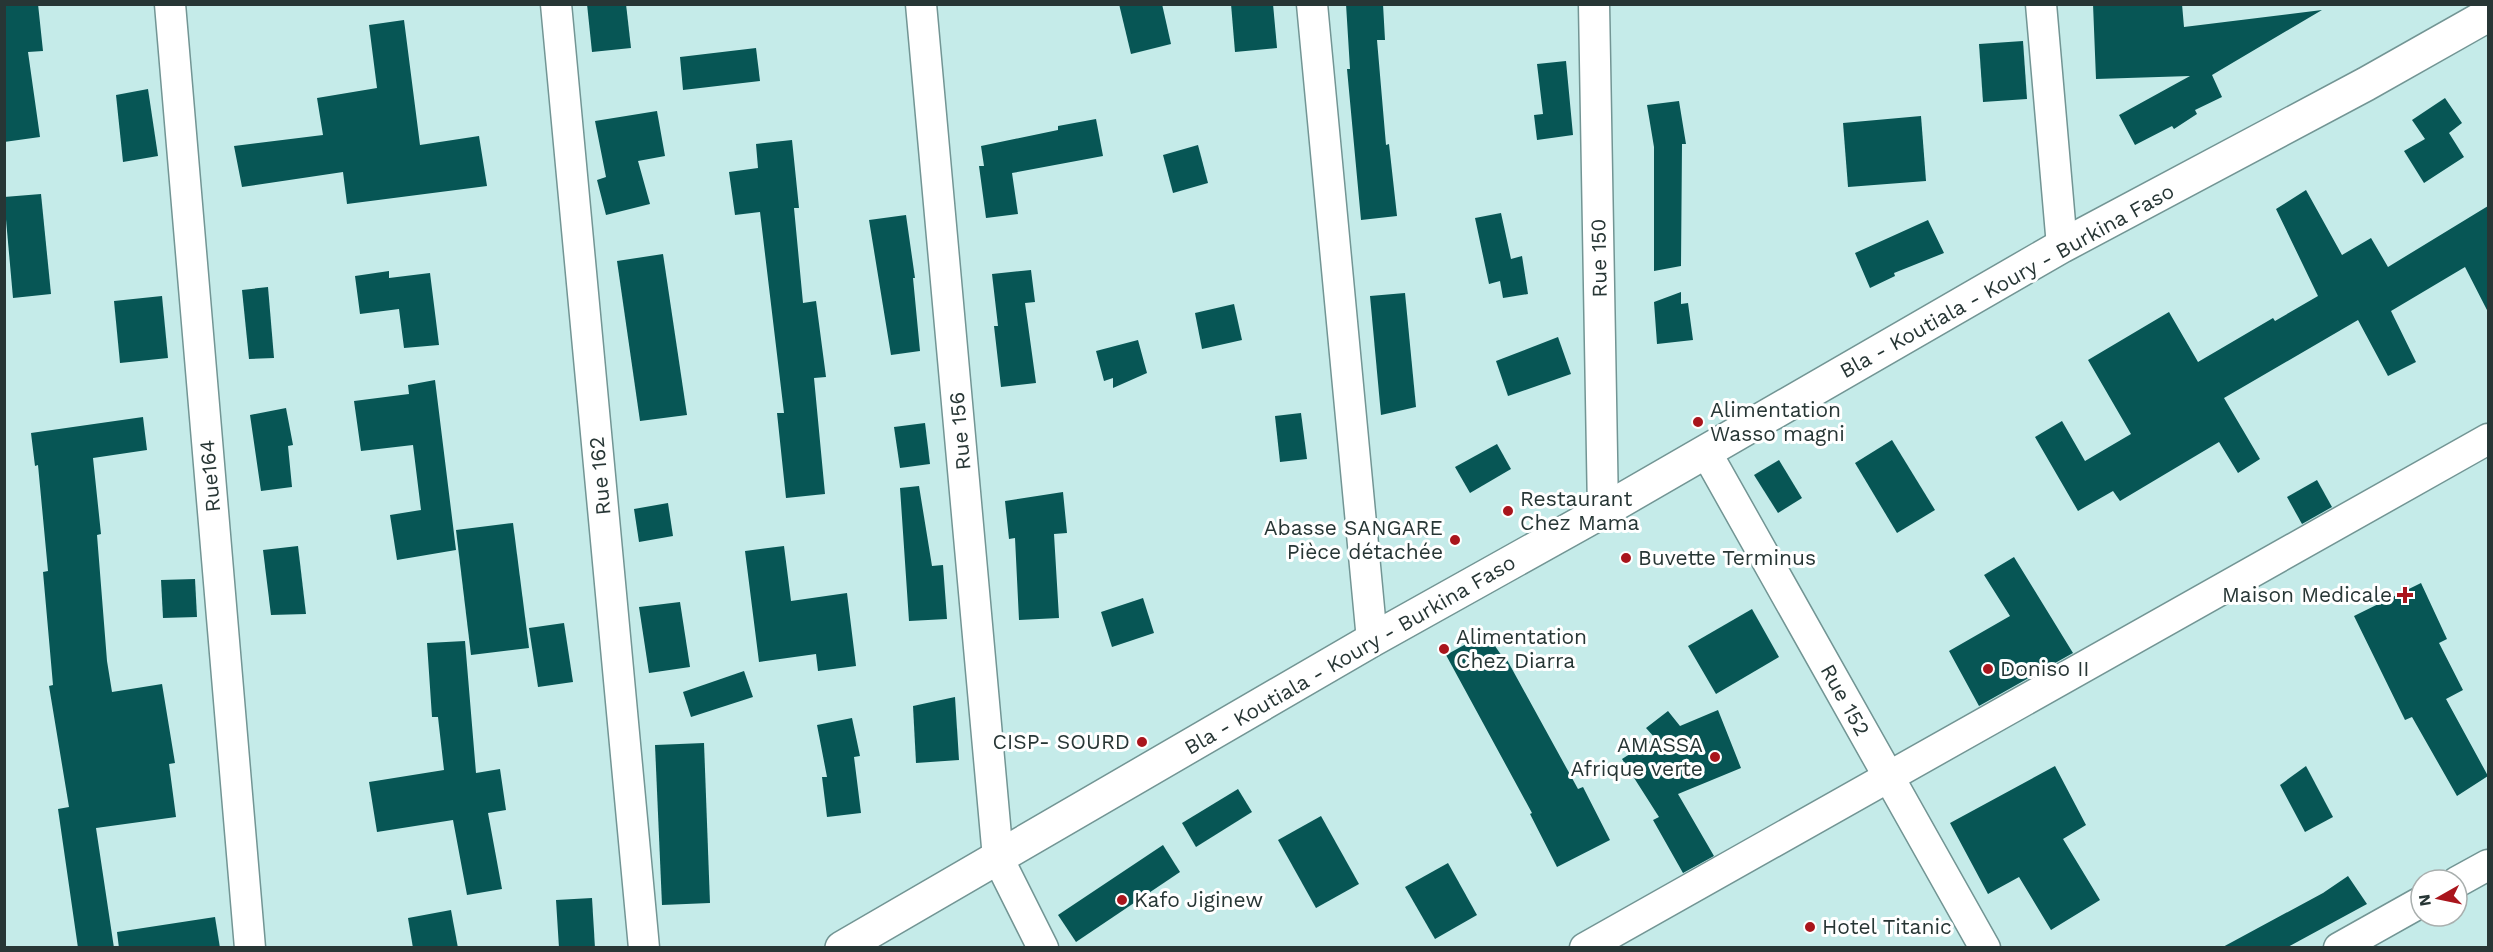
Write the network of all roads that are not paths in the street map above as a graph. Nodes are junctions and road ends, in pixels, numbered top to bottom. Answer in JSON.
{"nodes":[{"id":1,"x":170,"y":4,"type":"edge"},
{"id":2,"x":556,"y":4,"type":"edge"},
{"id":3,"x":921,"y":4,"type":"edge"},
{"id":4,"x":1312,"y":4,"type":"edge"},
{"id":5,"x":1594,"y":4,"type":"edge"},
{"id":6,"x":2041,"y":4,"type":"edge"},
{"id":7,"x":2488,"y":15,"type":"edge"},
{"id":8,"x":2062,"y":246,"type":"junction"},
{"id":9,"x":2488,"y":439,"type":"edge"},
{"id":10,"x":1706,"y":452,"type":"junction"},
{"id":11,"x":1603,"y":511,"type":"junction"},
{"id":12,"x":1372,"y":640,"type":"junction"},
{"id":13,"x":1889,"y":777,"type":"junction"},
{"id":14,"x":998,"y":858,"type":"junction"},
{"id":15,"x":2488,"y":865,"type":"edge"},
{"id":16,"x":2469,"y":875,"type":"edge"},
{"id":17,"x":2409,"y":909,"type":"edge"},
{"id":18,"x":250,"y":948,"type":"edge"},
{"id":19,"x":644,"y":948,"type":"edge"},
{"id":20,"x":842,"y":948,"type":"edge"},
{"id":21,"x":1043,"y":948,"type":"edge"},
{"id":22,"x":1585,"y":948,"type":"edge"},
{"id":23,"x":1985,"y":948,"type":"edge"},
{"id":24,"x":2339,"y":948,"type":"edge"}],
"edges":[{"from":1,"to":18,"type":"street","name":"Rue164"},
{"from":2,"to":19,"type":"street","name":"Rue 162"},
{"from":3,"to":14,"type":"street","name":"Rue 156"},
{"from":4,"to":12,"type":"street"},
{"from":5,"to":11,"type":"street","name":"Rue 150"},
{"from":6,"to":8,"type":"street"},
{"from":7,"to":8,"type":"main road","name":"Bla - Koutiala - Koury - Burkina Faso"},
{"from":8,"to":10,"type":"main road","name":"Bla - Koutiala - Koury - Burkina Faso"},
{"from":9,"to":13,"type":"street"},
{"from":10,"to":11,"type":"main road","name":"Bla - Koutiala - Koury - Burkina Faso"},
{"from":10,"to":13,"type":"street","name":"Rue 152"},
{"from":11,"to":12,"type":"main road","name":"Bla - Koutiala - Koury - Burkina Faso"},
{"from":12,"to":14,"type":"main road","name":"Bla - Koutiala - Koury - Burkina Faso"},
{"from":13,"to":22,"type":"street"},
{"from":13,"to":23,"type":"street","name":"Rue 152"},
{"from":14,"to":20,"type":"main road","name":"Bla - Koutiala - Koury - Burkina Faso"},
{"from":14,"to":21,"type":"street"},
{"from":15,"to":16,"type":"street"},
{"from":17,"to":24,"type":"street"}]}
